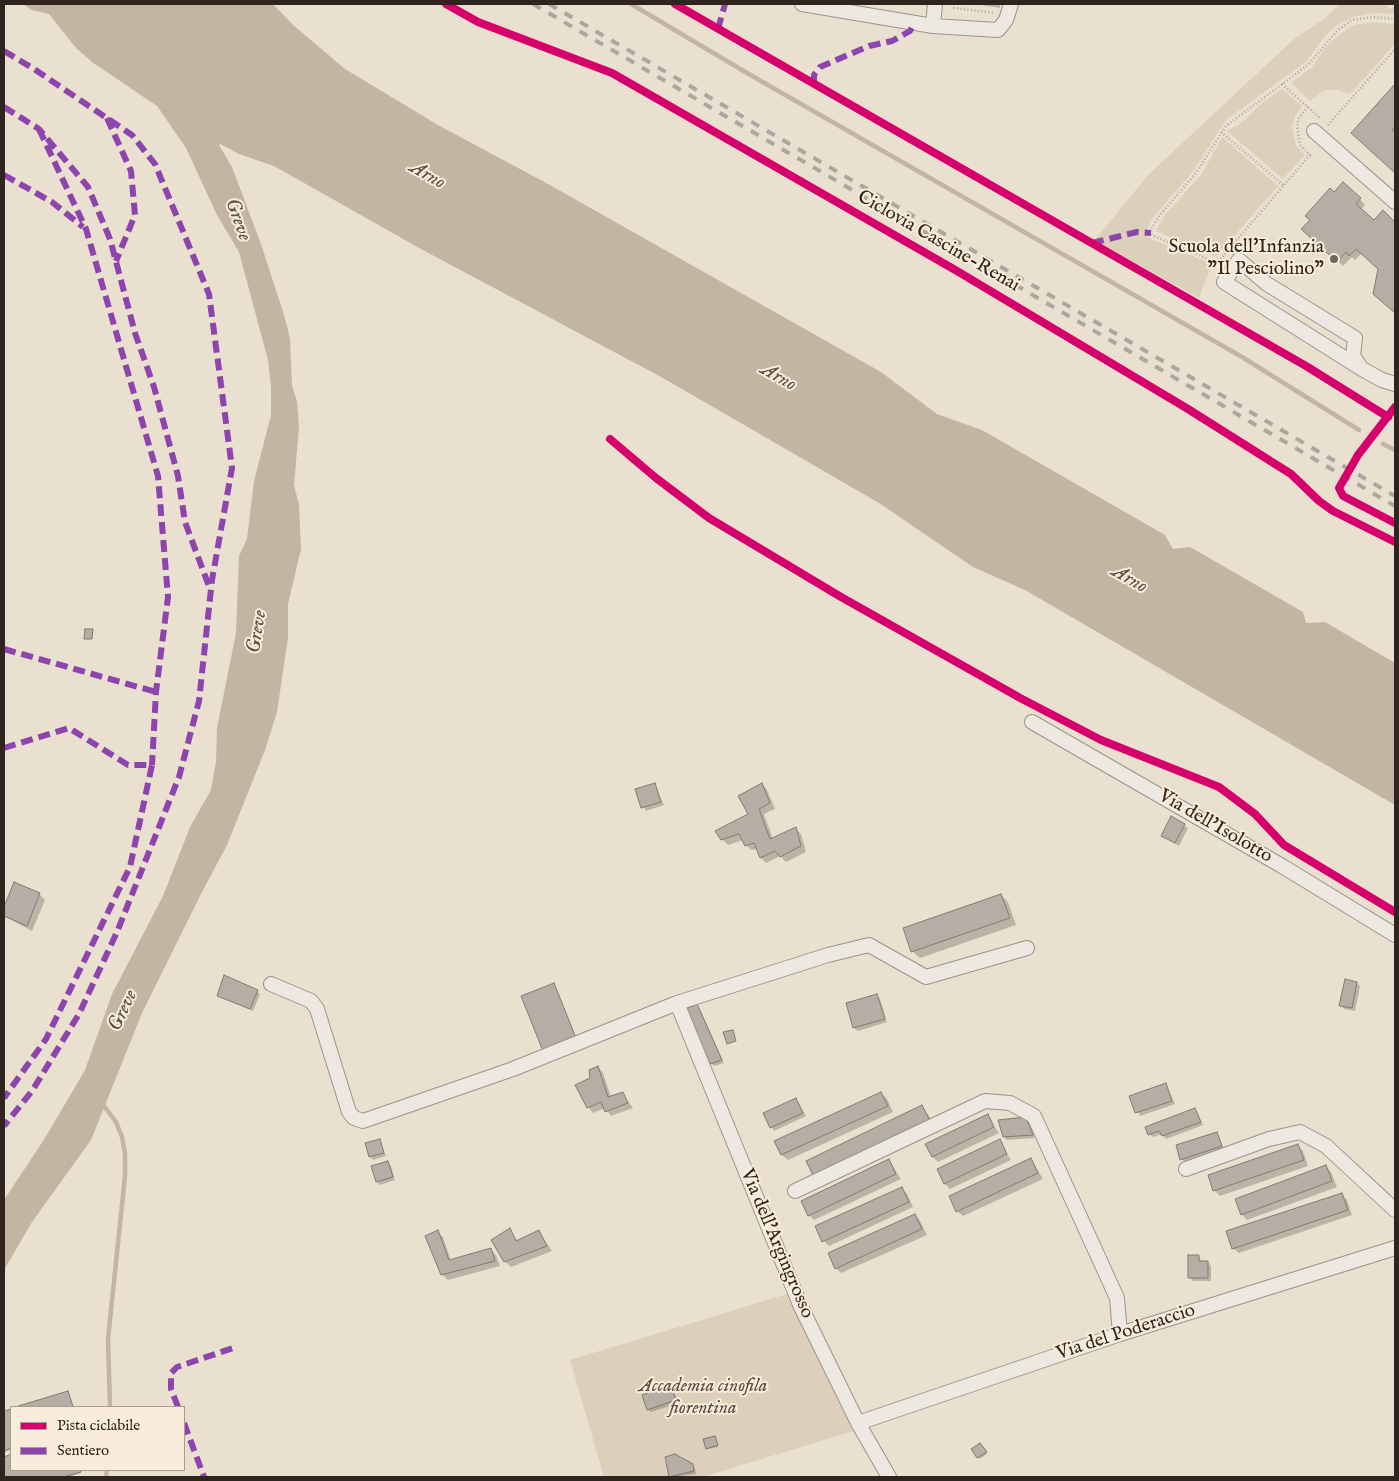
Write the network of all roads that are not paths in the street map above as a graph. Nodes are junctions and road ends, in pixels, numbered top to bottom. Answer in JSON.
{"nodes":[{"id":1,"x":802,"y":4,"type":"edge"},
{"id":2,"x":935,"y":4,"type":"edge"},
{"id":3,"x":1011,"y":4,"type":"edge"},
{"id":4,"x":934,"y":26,"type":"junction"},
{"id":5,"x":1314,"y":131,"type":"dead end"},
{"id":6,"x":1395,"y":202,"type":"edge"},
{"id":7,"x":1362,"y":369,"type":"junction"},
{"id":8,"x":1395,"y":384,"type":"edge"},
{"id":9,"x":1032,"y":722,"type":"dead end"},
{"id":10,"x":1395,"y":935,"type":"edge"},
{"id":11,"x":1027,"y":948,"type":"dead end"},
{"id":12,"x":271,"y":984,"type":"dead end"},
{"id":13,"x":677,"y":1003,"type":"junction"},
{"id":14,"x":1186,"y":1169,"type":"dead end"},
{"id":15,"x":796,"y":1192,"type":"dead end"},
{"id":16,"x":1395,"y":1210,"type":"edge"},
{"id":17,"x":1395,"y":1248,"type":"edge"},
{"id":18,"x":1120,"y":1334,"type":"junction"},
{"id":19,"x":858,"y":1423,"type":"junction"},
{"id":20,"x":889,"y":1477,"type":"edge"}],
"edges":[{"from":1,"to":4,"type":"street"},
{"from":2,"to":4,"type":"street"},
{"from":3,"to":4,"type":"street"},
{"from":5,"to":6,"type":"street"},
{"from":7,"to":7,"type":"street"},
{"from":7,"to":8,"type":"street"},
{"from":9,"to":10,"type":"street","name":"Via dell'Isolotto"},
{"from":11,"to":13,"type":"street"},
{"from":12,"to":13,"type":"street"},
{"from":13,"to":19,"type":"street","name":"Via dell'Argingrosso"},
{"from":14,"to":16,"type":"street"},
{"from":15,"to":18,"type":"street"},
{"from":17,"to":18,"type":"street","name":"Via del Poderaccio"},
{"from":18,"to":19,"type":"street","name":"Via del Poderaccio"},
{"from":19,"to":20,"type":"street","name":"Via dell'Argingrosso"}]}
